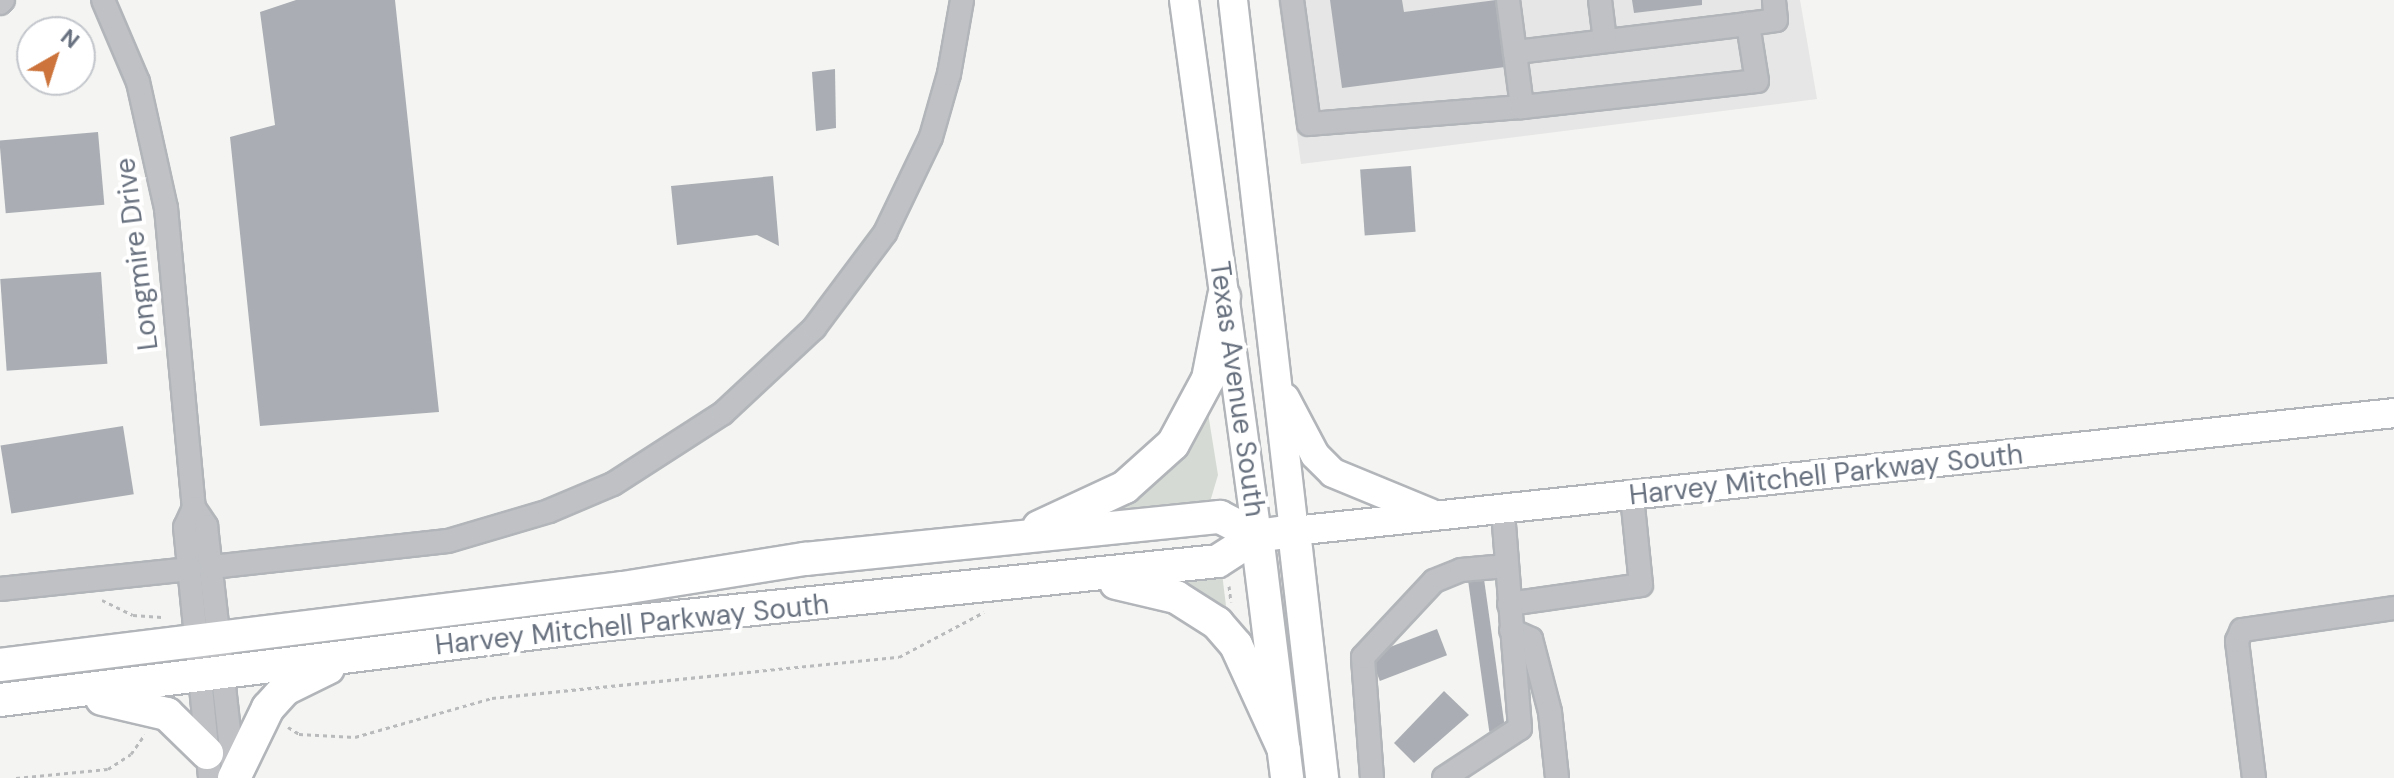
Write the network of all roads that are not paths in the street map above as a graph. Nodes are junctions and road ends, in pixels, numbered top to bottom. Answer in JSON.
{"nodes":[{"id":1,"x":103,"y":0,"type":"edge"},
{"id":2,"x":962,"y":0,"type":"edge"},
{"id":3,"x":1184,"y":0,"type":"edge"},
{"id":4,"x":1292,"y":0,"type":"edge"},
{"id":5,"x":1508,"y":0,"type":"edge"},
{"id":6,"x":1600,"y":0,"type":"edge"},
{"id":7,"x":1774,"y":0,"type":"edge"},
{"id":8,"x":1231,"y":4,"type":"edge"},
{"id":9,"x":1748,"y":24,"type":"junction"},
{"id":10,"x":1605,"y":41,"type":"junction"},
{"id":11,"x":1515,"y":52,"type":"junction"},
{"id":12,"x":1522,"y":107,"type":"junction"},
{"id":13,"x":1224,"y":297,"type":"junction"},
{"id":14,"x":1277,"y":383,"type":"junction"},
{"id":15,"x":2394,"y":413,"type":"edge"},
{"id":16,"x":1632,"y":496,"type":"junction"},
{"id":17,"x":1503,"y":511,"type":"junction"},
{"id":18,"x":1438,"y":516,"type":"junction"},
{"id":19,"x":1294,"y":531,"type":"junction"},
{"id":20,"x":1257,"y":536,"type":"junction"},
{"id":21,"x":1018,"y":538,"type":"junction"},
{"id":22,"x":1506,"y":566,"type":"junction"},
{"id":23,"x":201,"y":568,"type":"junction"},
{"id":24,"x":1073,"y":577,"type":"junction"},
{"id":25,"x":0,"y":589,"type":"edge"},
{"id":26,"x":1509,"y":604,"type":"junction"},
{"id":27,"x":2394,"y":608,"type":"edge"},
{"id":28,"x":1511,"y":630,"type":"junction"},
{"id":29,"x":209,"y":640,"type":"junction"},
{"id":30,"x":353,"y":657,"type":"junction"},
{"id":31,"x":0,"y":665,"type":"edge"},
{"id":32,"x":213,"y":673,"type":"junction"},
{"id":33,"x":51,"y":695,"type":"junction"},
{"id":34,"x":0,"y":700,"type":"edge"},
{"id":35,"x":1286,"y":764,"type":"edge"},
{"id":36,"x":209,"y":766,"type":"edge"},
{"id":37,"x":234,"y":778,"type":"edge"},
{"id":38,"x":1322,"y":778,"type":"edge"},
{"id":39,"x":1372,"y":778,"type":"edge"},
{"id":40,"x":1444,"y":778,"type":"edge"},
{"id":41,"x":1557,"y":778,"type":"edge"},
{"id":42,"x":2254,"y":778,"type":"edge"}],
"edges":[{"from":1,"to":23,"type":"street","name":"Longmire Drive"},
{"from":2,"to":23,"type":"street"},
{"from":3,"to":13,"type":"main road","name":"Texas Avenue South"},
{"from":4,"to":12,"type":"street"},
{"from":5,"to":11,"type":"street"},
{"from":6,"to":10,"type":"street"},
{"from":7,"to":9,"type":"street"},
{"from":8,"to":14,"type":"main road","name":"Texas Avenue South"},
{"from":9,"to":10,"type":"street"},
{"from":9,"to":12,"type":"street"},
{"from":10,"to":11,"type":"street"},
{"from":11,"to":12,"type":"street"},
{"from":13,"to":20,"type":"main road","name":"Texas Avenue South"},
{"from":13,"to":21,"type":"highway"},
{"from":14,"to":18,"type":"main road"},
{"from":14,"to":19,"type":"main road","name":"Texas Avenue South"},
{"from":15,"to":16,"type":"main road","name":"Harvey Mitchell Parkway South"},
{"from":16,"to":17,"type":"main road","name":"Harvey Mitchell Parkway South"},
{"from":16,"to":26,"type":"street"},
{"from":17,"to":18,"type":"main road","name":"Harvey Mitchell Parkway South"},
{"from":17,"to":22,"type":"street"},
{"from":18,"to":19,"type":"main road","name":"Harvey Mitchell Parkway South"},
{"from":19,"to":20,"type":"highway","name":"Harvey Mitchell Parkway South"},
{"from":19,"to":38,"type":"highway","name":"Texas Avenue South"},
{"from":20,"to":21,"type":"highway","name":"Harvey Mitchell Parkway South"},
{"from":20,"to":24,"type":"highway","name":"Harvey Mitchell Parkway South"},
{"from":20,"to":35,"type":"highway","name":"Texas Avenue South"},
{"from":21,"to":29,"type":"highway","name":"Harvey Mitchell Parkway South"},
{"from":22,"to":26,"type":"street"},
{"from":22,"to":39,"type":"street"},
{"from":23,"to":25,"type":"street"},
{"from":23,"to":29,"type":"street","name":"Longmire Drive"},
{"from":24,"to":30,"type":"highway","name":"Harvey Mitchell Parkway South"},
{"from":24,"to":35,"type":"highway"},
{"from":26,"to":28,"type":"street"},
{"from":27,"to":42,"type":"street"},
{"from":28,"to":40,"type":"street"},
{"from":28,"to":41,"type":"street"},
{"from":29,"to":31,"type":"highway","name":"Harvey Mitchell Parkway South"},
{"from":29,"to":32,"type":"street","name":"Longmire Drive"},
{"from":30,"to":32,"type":"highway","name":"Harvey Mitchell Parkway South"},
{"from":30,"to":37,"type":"highway"},
{"from":32,"to":33,"type":"highway","name":"Harvey Mitchell Parkway South"},
{"from":32,"to":36,"type":"street","name":"Longmire Drive"},
{"from":32,"to":37,"type":"street","name":"Longmire Drive"},
{"from":33,"to":34,"type":"highway","name":"Harvey Mitchell Parkway South"},
{"from":33,"to":36,"type":"highway"}]}
